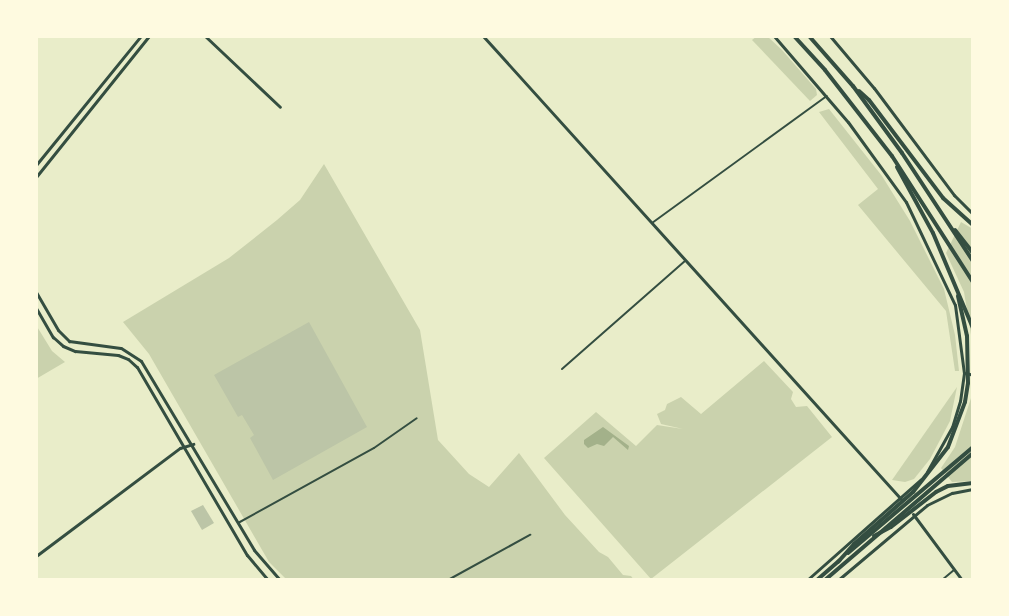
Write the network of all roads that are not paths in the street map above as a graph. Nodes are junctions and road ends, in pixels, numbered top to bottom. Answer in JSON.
{"nodes":[{"id":1,"x":141,"y":36,"type":"edge"},
{"id":2,"x":149,"y":36,"type":"edge"},
{"id":3,"x":205,"y":36,"type":"edge"},
{"id":4,"x":483,"y":36,"type":"edge"},
{"id":5,"x":774,"y":36,"type":"edge"},
{"id":6,"x":794,"y":36,"type":"edge"},
{"id":7,"x":809,"y":36,"type":"edge"},
{"id":8,"x":830,"y":36,"type":"edge"},
{"id":9,"x":853,"y":86,"type":"junction"},
{"id":10,"x":827,"y":96,"type":"junction"},
{"id":11,"x":280,"y":107,"type":"dead end"},
{"id":12,"x":892,"y":156,"type":"junction"},
{"id":13,"x":36,"y":165,"type":"edge"},
{"id":14,"x":36,"y":177,"type":"edge"},
{"id":15,"x":973,"y":214,"type":"edge"},
{"id":16,"x":651,"y":224,"type":"junction"},
{"id":17,"x":949,"y":224,"type":"junction"},
{"id":18,"x":973,"y":225,"type":"edge"},
{"id":19,"x":973,"y":253,"type":"edge"},
{"id":20,"x":685,"y":261,"type":"junction"},
{"id":21,"x":973,"y":261,"type":"edge"},
{"id":22,"x":973,"y":282,"type":"edge"},
{"id":23,"x":36,"y":292,"type":"edge"},
{"id":24,"x":958,"y":296,"type":"junction"},
{"id":25,"x":36,"y":308,"type":"edge"},
{"id":26,"x":973,"y":328,"type":"edge"},
{"id":27,"x":562,"y":369,"type":"dead end"},
{"id":28,"x":964,"y":373,"type":"junction"},
{"id":29,"x":973,"y":375,"type":"edge"},
{"id":30,"x":417,"y":418,"type":"dead end"},
{"id":31,"x":193,"y":444,"type":"junction"},
{"id":32,"x":973,"y":447,"type":"edge"},
{"id":33,"x":186,"y":448,"type":"junction"},
{"id":34,"x":973,"y":453,"type":"edge"},
{"id":35,"x":973,"y":483,"type":"edge"},
{"id":36,"x":973,"y":489,"type":"edge"},
{"id":37,"x":901,"y":499,"type":"junction"},
{"id":38,"x":914,"y":516,"type":"junction"},
{"id":39,"x":238,"y":524,"type":"junction"},
{"id":40,"x":530,"y":535,"type":"dead end"},
{"id":41,"x":874,"y":536,"type":"junction"},
{"id":42,"x":36,"y":556,"type":"edge"},
{"id":43,"x":838,"y":562,"type":"junction"},
{"id":44,"x":954,"y":570,"type":"junction"},
{"id":45,"x":268,"y":580,"type":"edge"},
{"id":46,"x":280,"y":580,"type":"edge"},
{"id":47,"x":448,"y":580,"type":"edge"},
{"id":48,"x":807,"y":580,"type":"edge"},
{"id":49,"x":817,"y":580,"type":"edge"},
{"id":50,"x":825,"y":580,"type":"edge"},
{"id":51,"x":838,"y":580,"type":"edge"},
{"id":52,"x":942,"y":580,"type":"edge"},
{"id":53,"x":962,"y":580,"type":"edge"}],
"edges":[{"from":1,"to":13,"type":"main road"},
{"from":2,"to":14,"type":"main road"},
{"from":3,"to":11,"type":"main road"},
{"from":4,"to":16,"type":"main road"},
{"from":5,"to":10,"type":"main road"},
{"from":6,"to":12,"type":"main road"},
{"from":7,"to":9,"type":"main road"},
{"from":8,"to":15,"type":"main road"},
{"from":9,"to":17,"type":"main road"},
{"from":9,"to":18,"type":"main road"},
{"from":10,"to":16,"type":"street"},
{"from":10,"to":28,"type":"main road"},
{"from":12,"to":22,"type":"main road"},
{"from":12,"to":24,"type":"main road"},
{"from":16,"to":20,"type":"main road"},
{"from":17,"to":19,"type":"main road"},
{"from":17,"to":21,"type":"main road"},
{"from":20,"to":27,"type":"street"},
{"from":20,"to":37,"type":"main road"},
{"from":23,"to":31,"type":"main road"},
{"from":24,"to":26,"type":"main road"},
{"from":24,"to":43,"type":"main road"},
{"from":25,"to":33,"type":"main road"},
{"from":28,"to":29,"type":"main road"},
{"from":28,"to":37,"type":"main road"},
{"from":30,"to":39,"type":"street"},
{"from":31,"to":33,"type":"main road"},
{"from":31,"to":39,"type":"main road"},
{"from":32,"to":43,"type":"main road"},
{"from":33,"to":42,"type":"main road"},
{"from":33,"to":45,"type":"main road"},
{"from":34,"to":41,"type":"main road"},
{"from":35,"to":41,"type":"main road"},
{"from":36,"to":38,"type":"main road"},
{"from":37,"to":38,"type":"main road"},
{"from":37,"to":48,"type":"main road"},
{"from":38,"to":44,"type":"main road"},
{"from":38,"to":51,"type":"main road"},
{"from":39,"to":46,"type":"main road"},
{"from":40,"to":47,"type":"street"},
{"from":41,"to":50,"type":"main road"},
{"from":43,"to":49,"type":"main road"},
{"from":44,"to":52,"type":"street"},
{"from":44,"to":53,"type":"main road"}]}
